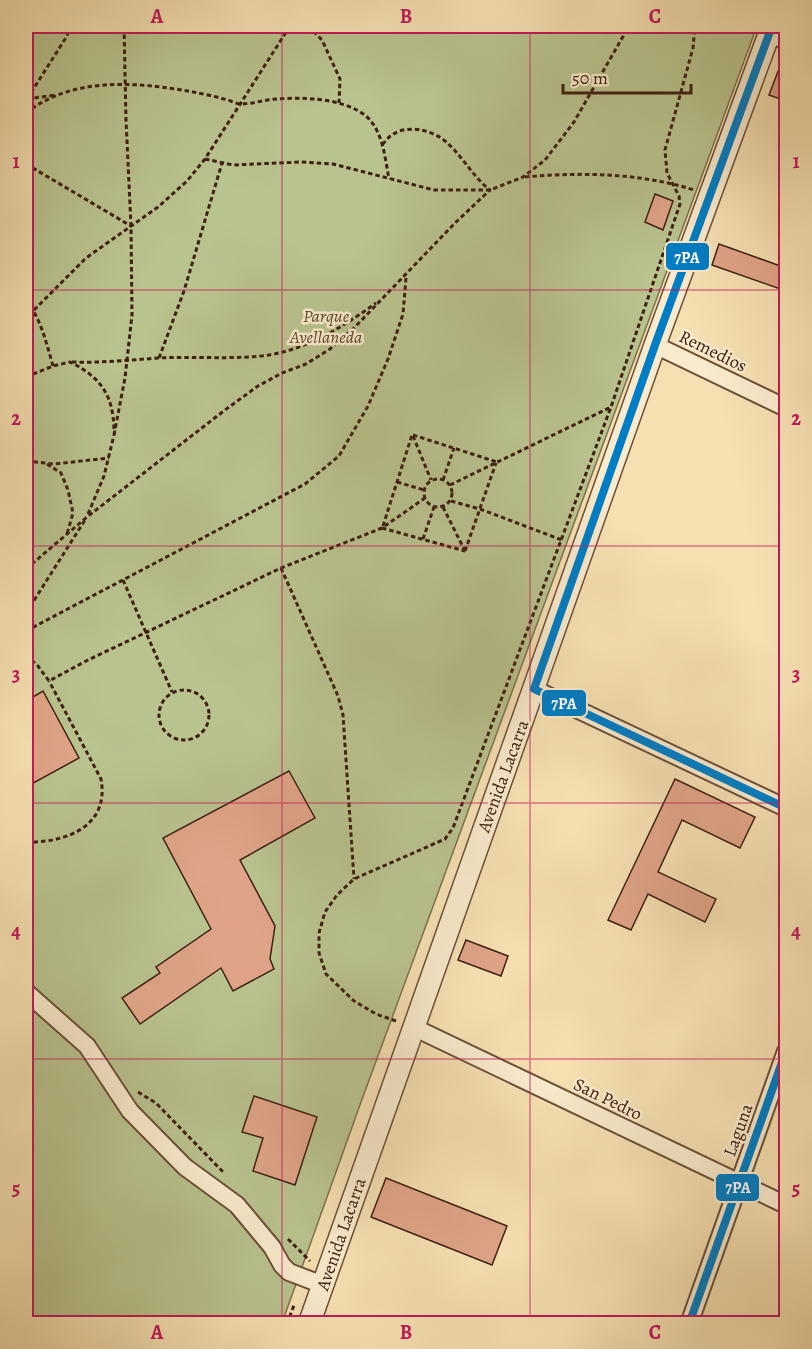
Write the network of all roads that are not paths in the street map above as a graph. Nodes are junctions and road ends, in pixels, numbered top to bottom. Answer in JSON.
{"nodes":[{"id":1,"x":776,"y":33,"type":"edge"},
{"id":2,"x":656,"y":345,"type":"junction"},
{"id":3,"x":786,"y":408,"type":"edge"},
{"id":4,"x":534,"y":689,"type":"junction"},
{"id":5,"x":786,"y":808,"type":"edge"},
{"id":6,"x":26,"y":992,"type":"edge"},
{"id":7,"x":413,"y":1027,"type":"junction"},
{"id":8,"x":786,"y":1051,"type":"edge"},
{"id":9,"x":739,"y":1183,"type":"junction"},
{"id":10,"x":786,"y":1205,"type":"edge"},
{"id":11,"x":323,"y":1285,"type":"junction"},
{"id":12,"x":309,"y":1323,"type":"edge"},
{"id":13,"x":689,"y":1323,"type":"edge"}],
"edges":[{"from":1,"to":2,"type":"street","name":"Avenida Lacarra"},
{"from":2,"to":3,"type":"street","name":"Remedios"},
{"from":2,"to":4,"type":"street","name":"Avenida Lacarra"},
{"from":4,"to":5,"type":"street"},
{"from":4,"to":7,"type":"street","name":"Avenida Lacarra"},
{"from":6,"to":11,"type":"street"},
{"from":7,"to":9,"type":"street","name":"San Pedro"},
{"from":7,"to":11,"type":"street","name":"Avenida Lacarra"},
{"from":8,"to":9,"type":"street","name":"Laguna"},
{"from":9,"to":10,"type":"street","name":"San Pedro"},
{"from":9,"to":13,"type":"street","name":"Laguna"},
{"from":11,"to":12,"type":"street","name":"Avenida Lacarra"}]}
